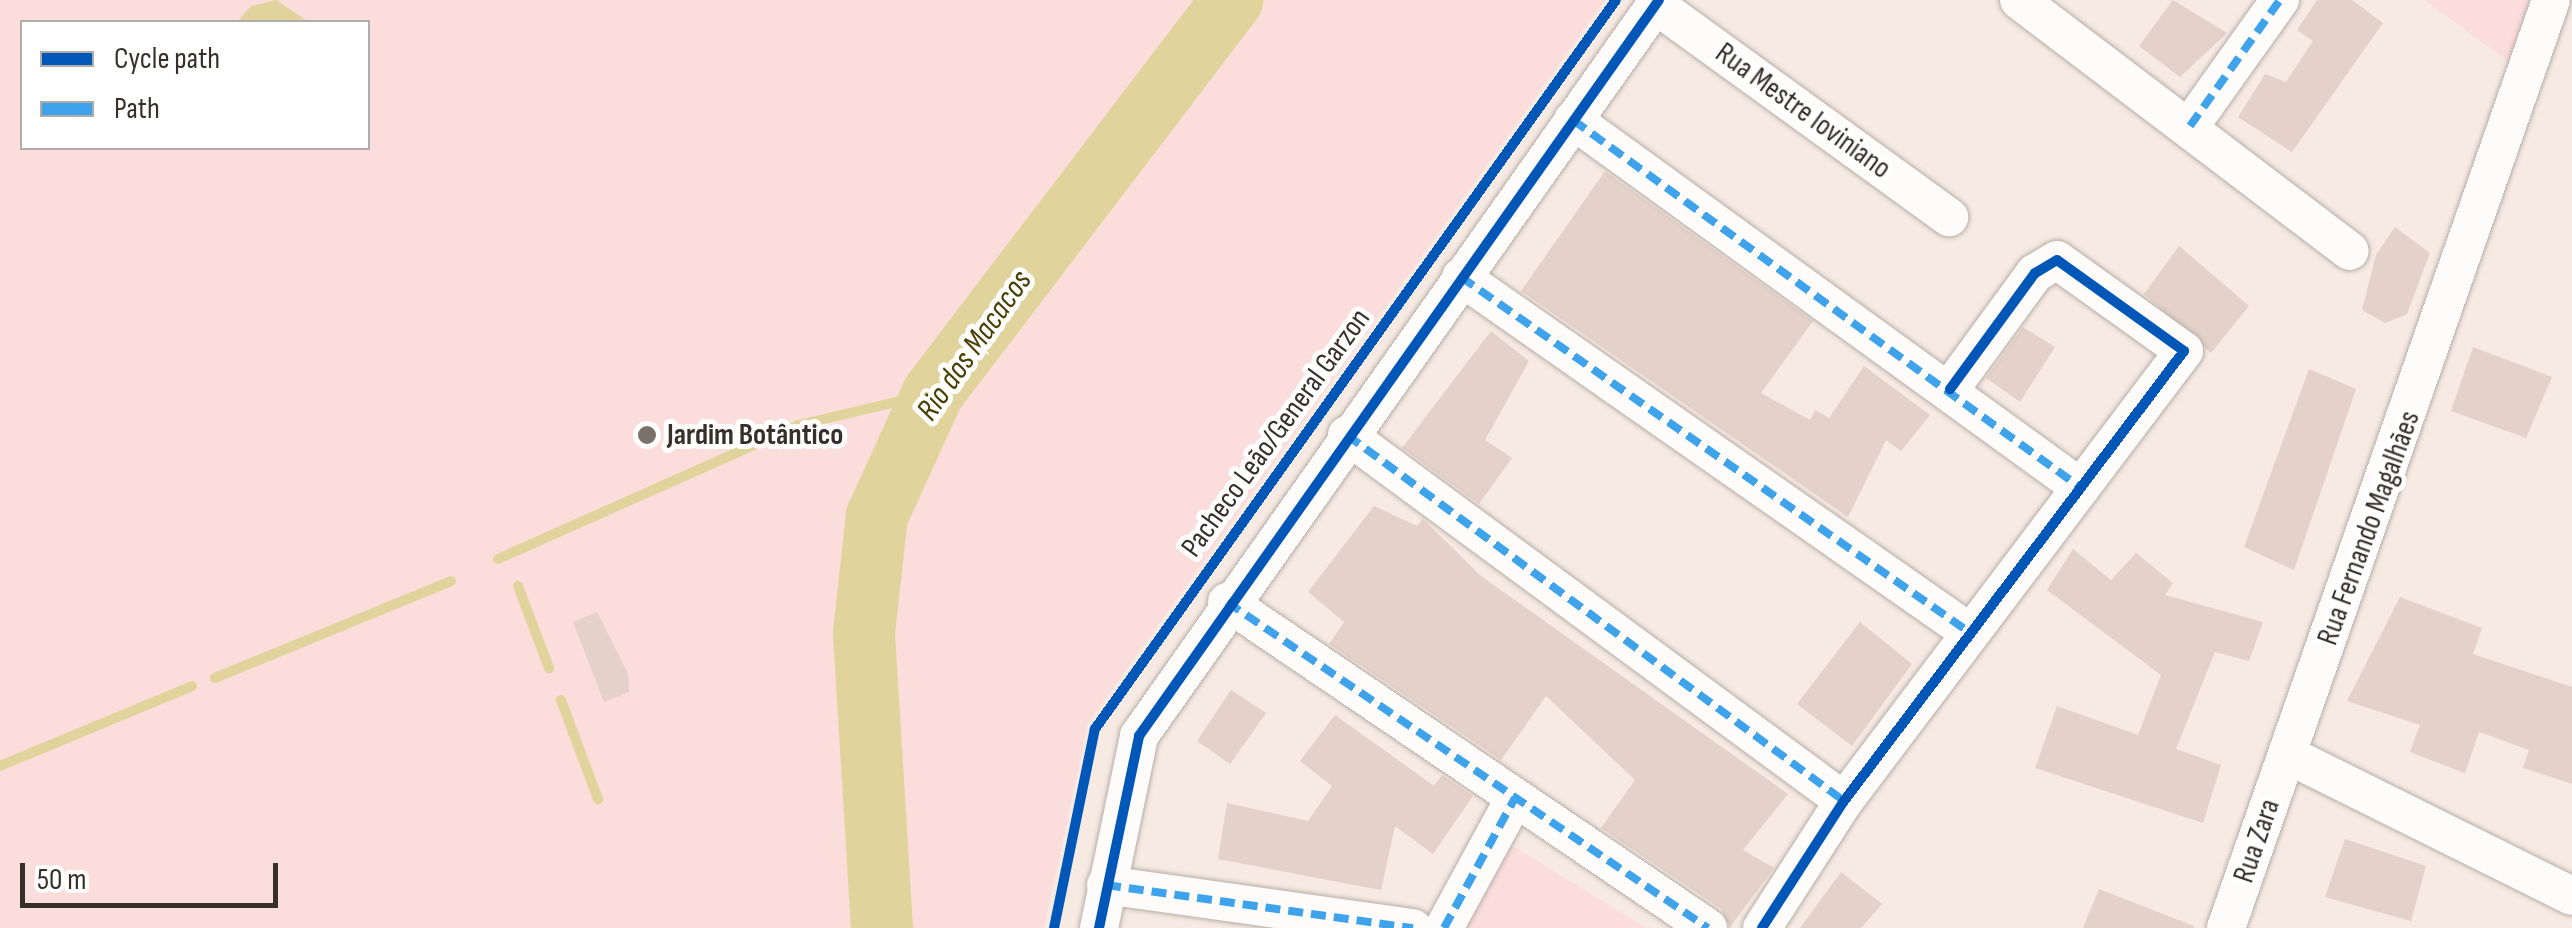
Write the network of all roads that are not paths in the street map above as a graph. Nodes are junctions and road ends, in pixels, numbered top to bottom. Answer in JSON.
{"nodes":[{"id":1,"x":2019,"y":0,"type":"edge"},
{"id":2,"x":2280,"y":0,"type":"edge"},
{"id":3,"x":2551,"y":0,"type":"edge"},
{"id":4,"x":1658,"y":2,"type":"edge"},
{"id":5,"x":1573,"y":120,"type":"junction"},
{"id":6,"x":2190,"y":126,"type":"junction"},
{"id":7,"x":1949,"y":217,"type":"dead end"},
{"id":8,"x":2350,"y":250,"type":"dead end"},
{"id":9,"x":1461,"y":277,"type":"junction"},
{"id":10,"x":1950,"y":389,"type":"junction"},
{"id":11,"x":1347,"y":435,"type":"junction"},
{"id":12,"x":2081,"y":488,"type":"junction"},
{"id":13,"x":1227,"y":602,"type":"junction"},
{"id":14,"x":1968,"y":632,"type":"junction"},
{"id":15,"x":2288,"y":755,"type":"junction"},
{"id":16,"x":1516,"y":798,"type":"junction"},
{"id":17,"x":1844,"y":801,"type":"junction"},
{"id":18,"x":1106,"y":884,"type":"junction"},
{"id":19,"x":2572,"y":896,"type":"edge"},
{"id":20,"x":1099,"y":928,"type":"edge"},
{"id":21,"x":1413,"y":928,"type":"edge"},
{"id":22,"x":1444,"y":928,"type":"edge"},
{"id":23,"x":1708,"y":928,"type":"edge"},
{"id":24,"x":1762,"y":928,"type":"edge"},
{"id":25,"x":2226,"y":928,"type":"edge"}],
"edges":[{"from":1,"to":6,"type":"street"},
{"from":2,"to":6,"type":"street"},
{"from":3,"to":15,"type":"street","name":"Rua Fernando Magalhães"},
{"from":4,"to":5,"type":"street"},
{"from":4,"to":7,"type":"street","name":"Rua Mestre Ioviniano"},
{"from":5,"to":9,"type":"street"},
{"from":5,"to":10,"type":"street"},
{"from":6,"to":8,"type":"street"},
{"from":9,"to":11,"type":"street"},
{"from":9,"to":14,"type":"street"},
{"from":10,"to":12,"type":"street"},
{"from":10,"to":12,"type":"street"},
{"from":11,"to":13,"type":"street"},
{"from":11,"to":17,"type":"street"},
{"from":12,"to":14,"type":"street"},
{"from":13,"to":16,"type":"street"},
{"from":13,"to":18,"type":"street"},
{"from":14,"to":17,"type":"street"},
{"from":15,"to":19,"type":"street"},
{"from":15,"to":25,"type":"street","name":"Rua Zara"},
{"from":16,"to":22,"type":"street"},
{"from":16,"to":23,"type":"street"},
{"from":17,"to":24,"type":"street"},
{"from":18,"to":20,"type":"street"},
{"from":18,"to":21,"type":"street"}]}
